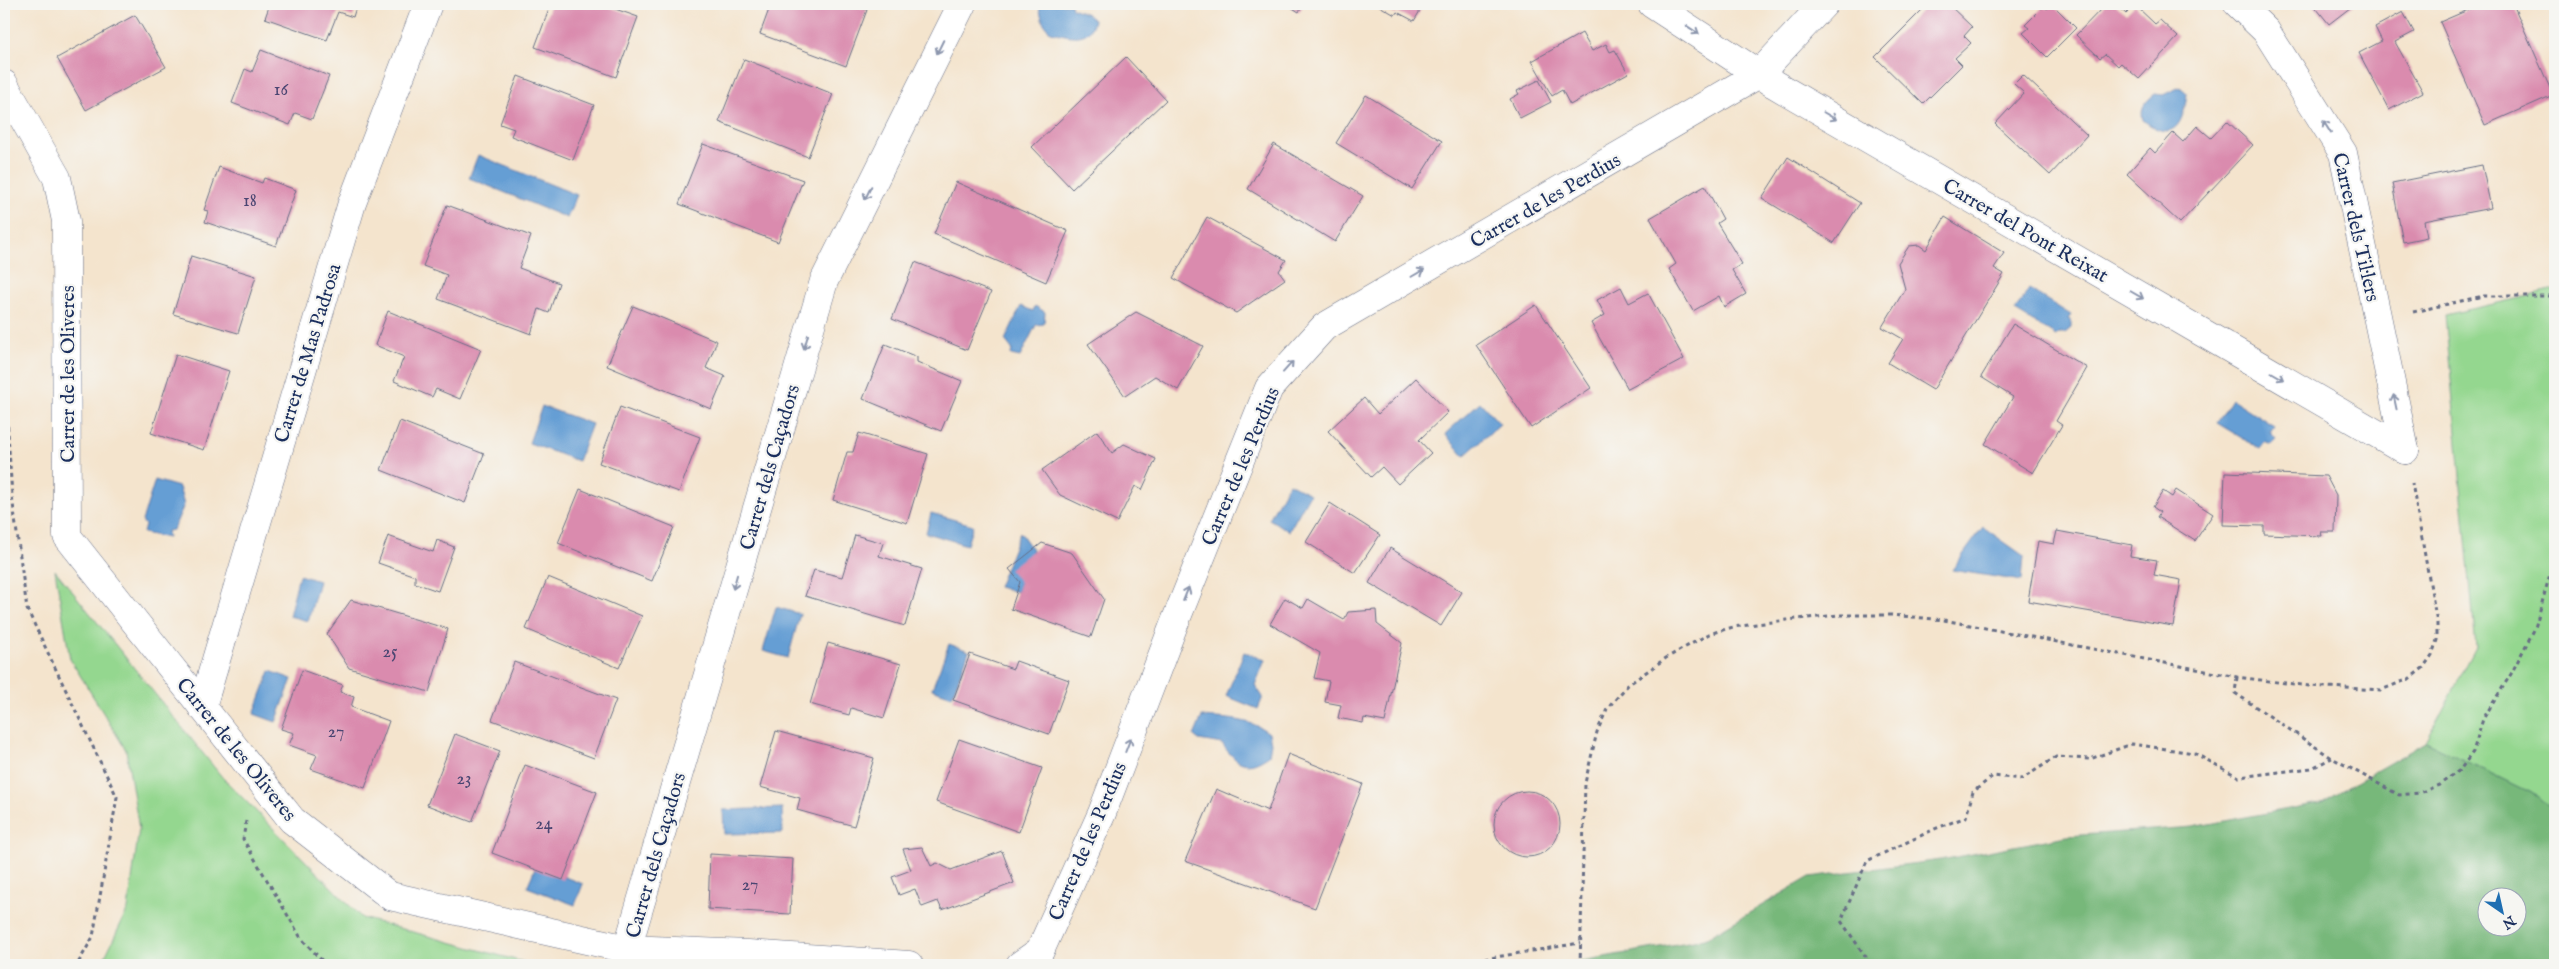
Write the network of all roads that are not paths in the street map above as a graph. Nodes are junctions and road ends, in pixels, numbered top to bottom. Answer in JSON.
{"nodes":[{"id":1,"x":428,"y":4,"type":"edge"},
{"id":2,"x":962,"y":4,"type":"edge"},
{"id":3,"x":1652,"y":4,"type":"edge"},
{"id":4,"x":1824,"y":4,"type":"edge"},
{"id":5,"x":2238,"y":4,"type":"edge"},
{"id":6,"x":1759,"y":74,"type":"junction"},
{"id":7,"x":4,"y":84,"type":"edge"},
{"id":8,"x":2405,"y":450,"type":"joint"},
{"id":9,"x":202,"y":707,"type":"junction"},
{"id":10,"x":627,"y":949,"type":"junction"},
{"id":11,"x":1030,"y":958,"type":"edge"},
{"id":12,"x":909,"y":965,"type":"edge"}],
"edges":[{"from":1,"to":9,"type":"street","name":"Carrer de Mas Padrosa"},
{"from":2,"to":10,"type":"street","name":"Carrer dels Caçadors","one_way":true},
{"from":3,"to":6,"type":"street","name":"Carrer del Pont Reixat","one_way":true},
{"from":4,"to":6,"type":"street","name":"Carrer de les Perdius"},
{"from":8,"to":5,"type":"street","name":"Carrer dels Til·lers","one_way":true},
{"from":6,"to":8,"type":"street","name":"Carrer del Pont Reixat","one_way":true},
{"from":11,"to":6,"type":"street","name":"Carrer de les Perdius","one_way":true},
{"from":7,"to":9,"type":"street","name":"Carrer de les Oliveres"},
{"from":9,"to":10,"type":"street","name":"Carrer de les Oliveres"},
{"from":10,"to":12,"type":"street","name":"Carrer de les Oliveres"}]}
